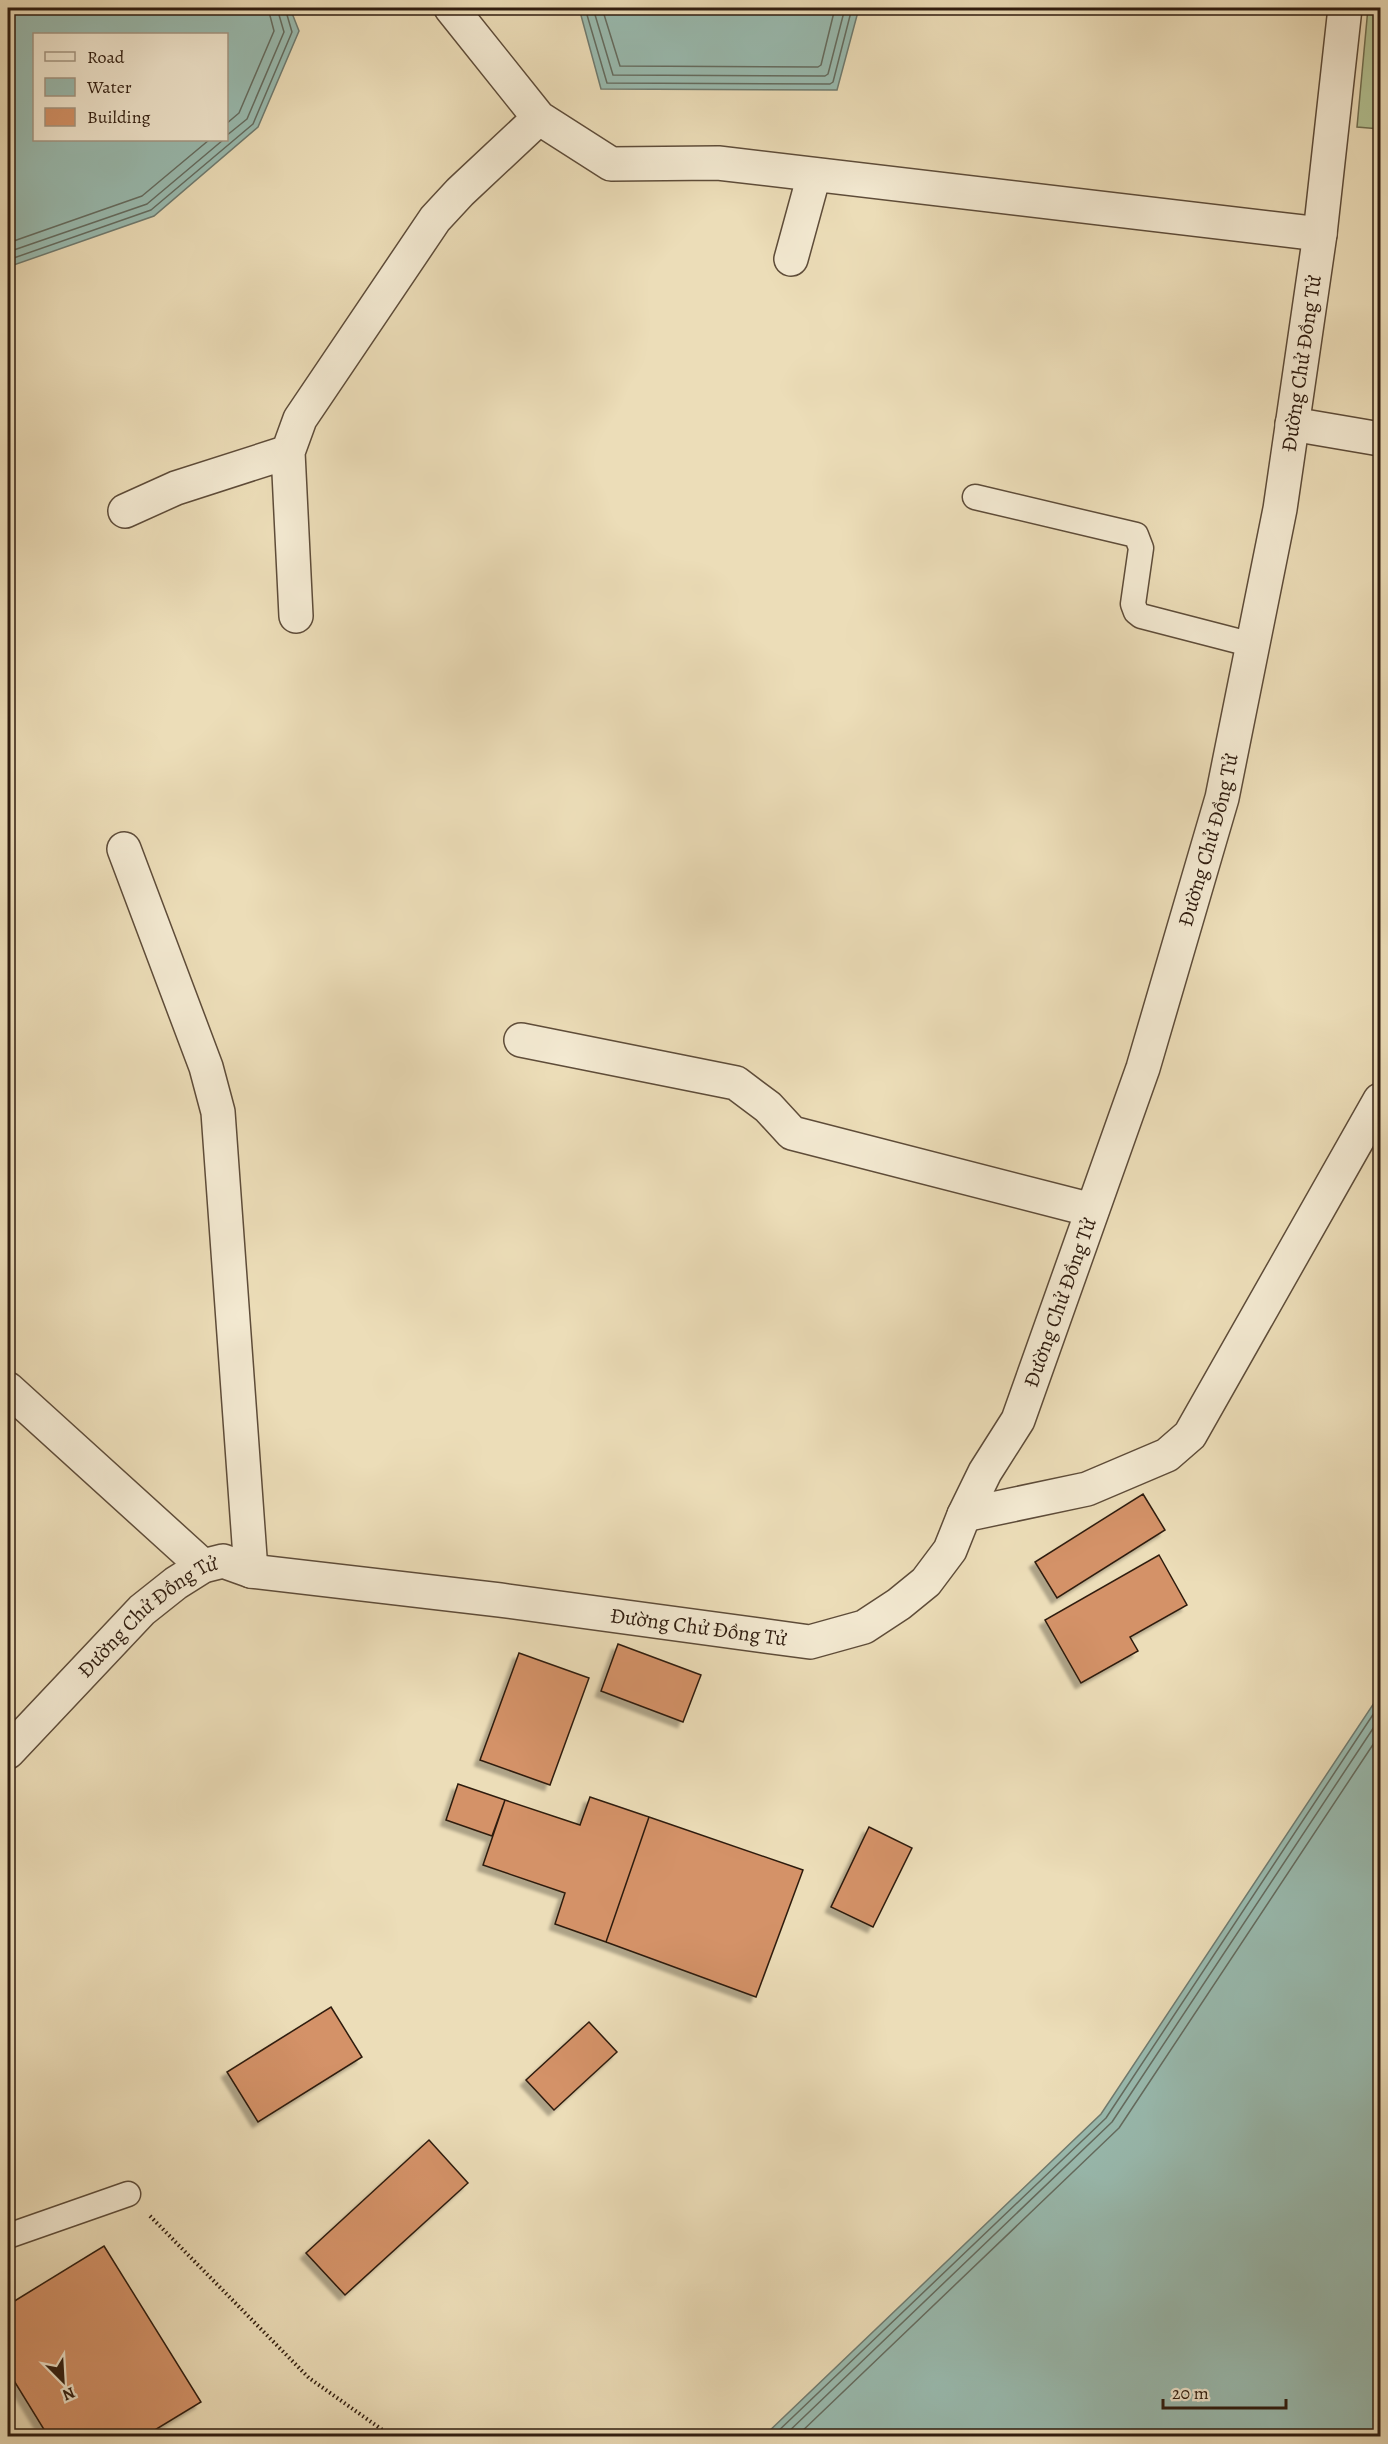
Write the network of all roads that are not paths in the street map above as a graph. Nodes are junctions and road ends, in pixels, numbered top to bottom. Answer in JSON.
{"nodes":[{"id":1,"x":451,"y":8,"type":"edge"},
{"id":2,"x":1345,"y":8,"type":"edge"},
{"id":3,"x":539,"y":118,"type":"junction"},
{"id":4,"x":814,"y":175,"type":"junction"},
{"id":5,"x":1320,"y":234,"type":"junction"},
{"id":6,"x":791,"y":259,"type":"dead end"},
{"id":7,"x":1292,"y":424,"type":"junction"},
{"id":8,"x":1380,"y":439,"type":"edge"},
{"id":9,"x":288,"y":452,"type":"junction"},
{"id":10,"x":975,"y":497,"type":"dead end"},
{"id":11,"x":125,"y":511,"type":"dead end"},
{"id":12,"x":296,"y":616,"type":"dead end"},
{"id":13,"x":1253,"y":645,"type":"junction"},
{"id":14,"x":124,"y":849,"type":"dead end"},
{"id":15,"x":521,"y":1040,"type":"dead end"},
{"id":16,"x":1380,"y":1100,"type":"edge"},
{"id":17,"x":1092,"y":1210,"type":"junction"},
{"id":18,"x":8,"y":1389,"type":"edge"},
{"id":19,"x":964,"y":1515,"type":"junction"},
{"id":20,"x":203,"y":1566,"type":"junction"},
{"id":21,"x":251,"y":1571,"type":"junction"},
{"id":22,"x":8,"y":1752,"type":"edge"},
{"id":23,"x":128,"y":2194,"type":"road end"},
{"id":24,"x":8,"y":2236,"type":"edge"}],
"edges":[{"from":1,"to":3,"type":"street"},
{"from":2,"to":5,"type":"street","name":"Đường Chử Đồng Tử"},
{"from":3,"to":4,"type":"street"},
{"from":3,"to":9,"type":"street"},
{"from":4,"to":5,"type":"street"},
{"from":4,"to":6,"type":"street"},
{"from":5,"to":7,"type":"street","name":"Đường Chử Đồng Tử"},
{"from":7,"to":8,"type":"street"},
{"from":7,"to":13,"type":"street","name":"Đường Chử Đồng Tử"},
{"from":9,"to":11,"type":"street"},
{"from":9,"to":12,"type":"street"},
{"from":10,"to":13,"type":"lane"},
{"from":13,"to":17,"type":"street","name":"Đường Chử Đồng Tử"},
{"from":14,"to":21,"type":"street"},
{"from":15,"to":17,"type":"street"},
{"from":16,"to":19,"type":"street"},
{"from":17,"to":19,"type":"street","name":"Đường Chử Đồng Tử"},
{"from":18,"to":20,"type":"street"},
{"from":19,"to":21,"type":"street","name":"Đường Chử Đồng Tử"},
{"from":20,"to":21,"type":"street","name":"Đường Chử Đồng Tử"},
{"from":20,"to":22,"type":"street","name":"Đường Chử Đồng Tử"},
{"from":23,"to":24,"type":"lane"}]}
